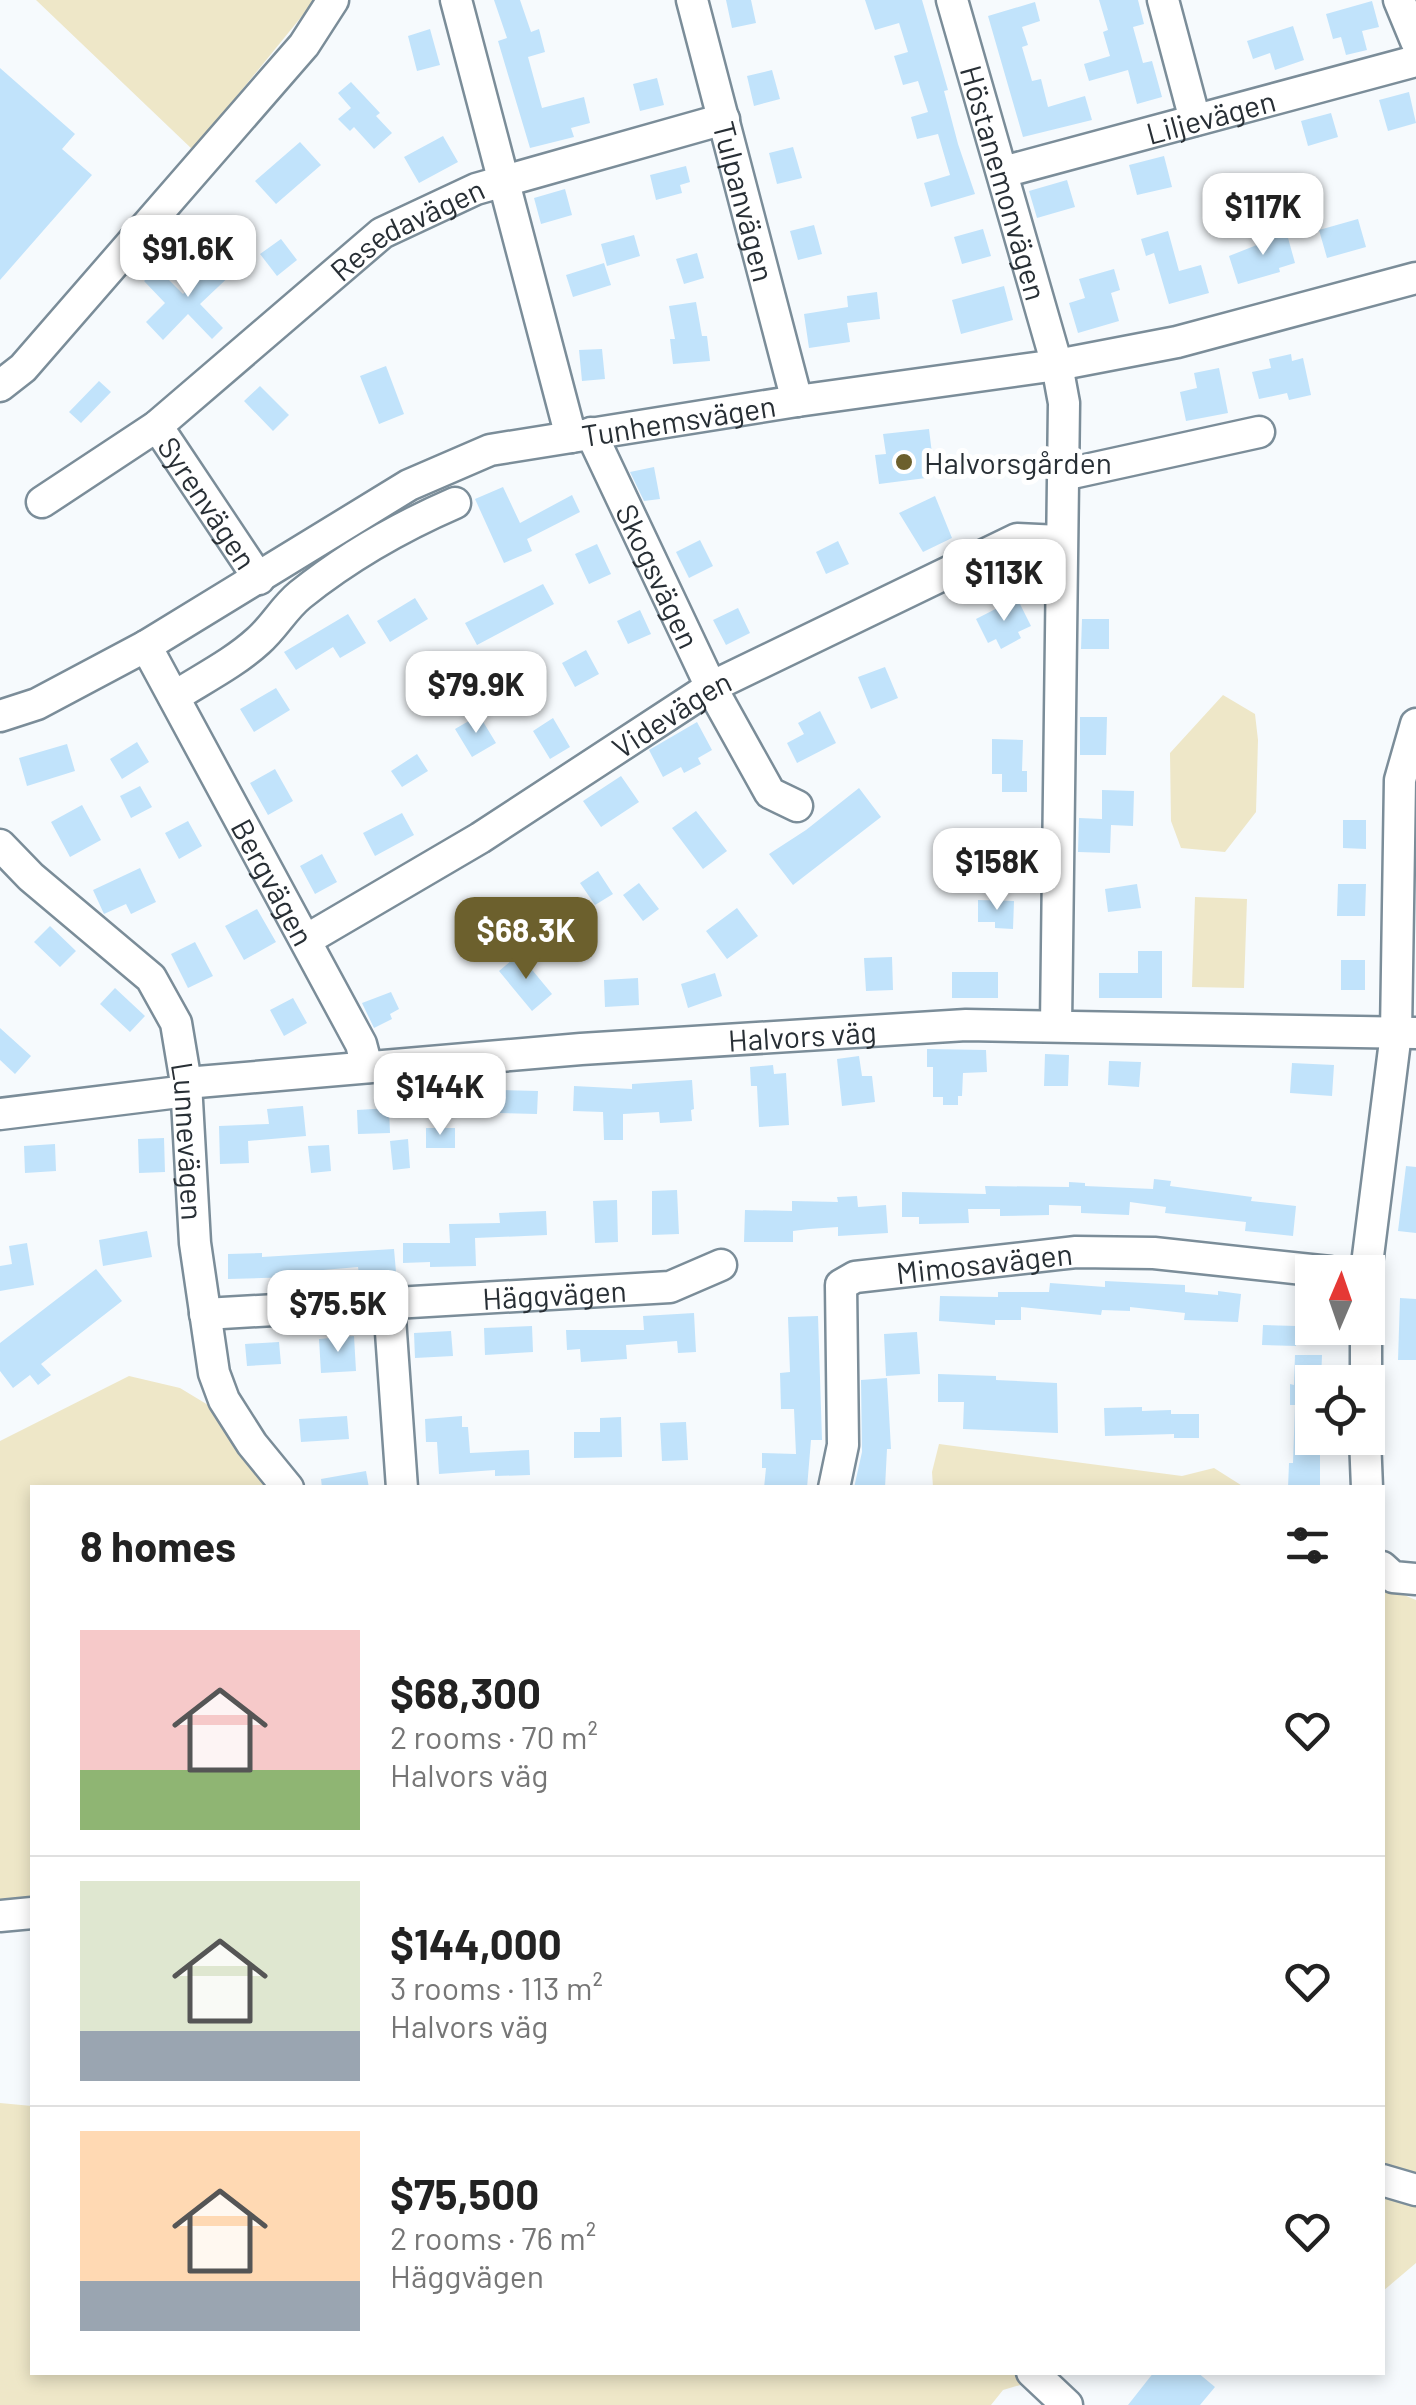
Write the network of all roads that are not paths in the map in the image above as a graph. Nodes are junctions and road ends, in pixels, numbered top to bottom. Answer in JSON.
{"nodes":[{"id":1,"x":333,"y":0,"type":"edge"},
{"id":2,"x":456,"y":0,"type":"edge"},
{"id":3,"x":692,"y":0,"type":"edge"},
{"id":4,"x":952,"y":0,"type":"edge"},
{"id":5,"x":1163,"y":0,"type":"edge"},
{"id":6,"x":1400,"y":0,"type":"edge"},
{"id":7,"x":1416,"y":41,"type":"edge"},
{"id":8,"x":1416,"y":61,"type":"edge"},
{"id":9,"x":724,"y":119,"type":"junction"},
{"id":10,"x":1195,"y":120,"type":"junction"},
{"id":11,"x":1003,"y":172,"type":"junction"},
{"id":12,"x":504,"y":180,"type":"junction"},
{"id":13,"x":1416,"y":278,"type":"edge"},
{"id":14,"x":1058,"y":365,"type":"junction"},
{"id":15,"x":0,"y":386,"type":"edge"},
{"id":16,"x":797,"y":402,"type":"junction"},
{"id":17,"x":157,"y":426,"type":"junction"},
{"id":18,"x":1259,"y":432,"type":"dead end"},
{"id":19,"x":581,"y":435,"type":"junction"},
{"id":20,"x":1063,"y":475,"type":"junction"},
{"id":21,"x":42,"y":502,"type":"dead end"},
{"id":22,"x":455,"y":503,"type":"dead end"},
{"id":23,"x":1060,"y":541,"type":"junction"},
{"id":24,"x":259,"y":579,"type":"junction"},
{"id":25,"x":146,"y":646,"type":"junction"},
{"id":26,"x":711,"y":687,"type":"junction"},
{"id":27,"x":174,"y":697,"type":"junction"},
{"id":28,"x":0,"y":716,"type":"edge"},
{"id":29,"x":1416,"y":724,"type":"edge"},
{"id":30,"x":797,"y":806,"type":"dead end"},
{"id":31,"x":0,"y":845,"type":"edge"},
{"id":32,"x":306,"y":940,"type":"junction"},
{"id":33,"x":1056,"y":1025,"type":"junction"},
{"id":34,"x":1406,"y":1033,"type":"edge"},
{"id":35,"x":366,"y":1067,"type":"junction"},
{"id":36,"x":186,"y":1087,"type":"junction"},
{"id":37,"x":0,"y":1114,"type":"edge"},
{"id":38,"x":1369,"y":1255,"type":"edge"},
{"id":39,"x":721,"y":1266,"type":"dead end"},
{"id":40,"x":1295,"y":1268,"type":"edge"},
{"id":41,"x":389,"y":1304,"type":"junction"},
{"id":42,"x":205,"y":1314,"type":"junction"},
{"id":43,"x":1367,"y":1455,"type":"edge"},
{"id":44,"x":286,"y":1485,"type":"edge"},
{"id":45,"x":402,"y":1485,"type":"edge"},
{"id":46,"x":835,"y":1485,"type":"edge"},
{"id":47,"x":1368,"y":1485,"type":"edge"},
{"id":48,"x":1385,"y":1570,"type":"edge"},
{"id":49,"x":1416,"y":1579,"type":"edge"},
{"id":50,"x":30,"y":1913,"type":"edge"},
{"id":51,"x":0,"y":1916,"type":"edge"},
{"id":52,"x":1385,"y":2181,"type":"edge"},
{"id":53,"x":1416,"y":2190,"type":"edge"},
{"id":54,"x":1035,"y":2375,"type":"edge"},
{"id":55,"x":1066,"y":2405,"type":"edge"}],
"edges":[{"from":1,"to":15,"type":"street"},
{"from":2,"to":12,"type":"street","name":"Skogsvägen"},
{"from":3,"to":9,"type":"street","name":"Tulpanvägen"},
{"from":4,"to":11,"type":"street","name":"Höstanemonvägen"},
{"from":5,"to":10,"type":"street"},
{"from":6,"to":7,"type":"street"},
{"from":8,"to":10,"type":"street","name":"Liljevägen"},
{"from":9,"to":12,"type":"street","name":"Resedavägen"},
{"from":9,"to":16,"type":"street","name":"Tulpanvägen"},
{"from":10,"to":11,"type":"street","name":"Liljevägen"},
{"from":11,"to":14,"type":"street","name":"Höstanemonvägen"},
{"from":12,"to":17,"type":"street","name":"Resedavägen"},
{"from":12,"to":19,"type":"street","name":"Skogsvägen"},
{"from":13,"to":14,"type":"street","name":"Tunhemsvägen"},
{"from":14,"to":16,"type":"street","name":"Tunhemsvägen"},
{"from":14,"to":20,"type":"street","name":"Höstanemonvägen"},
{"from":16,"to":19,"type":"street","name":"Tunhemsvägen"},
{"from":17,"to":21,"type":"street","name":"Resedavägen"},
{"from":17,"to":24,"type":"street","name":"Syrenvägen"},
{"from":18,"to":20,"type":"street"},
{"from":19,"to":24,"type":"street","name":"Tunhemsvägen"},
{"from":19,"to":26,"type":"street","name":"Skogsvägen"},
{"from":20,"to":23,"type":"street","name":"Höstanemonvägen"},
{"from":22,"to":27,"type":"street"},
{"from":23,"to":26,"type":"street","name":"Videvägen"},
{"from":23,"to":33,"type":"street","name":"Höstanemonvägen"},
{"from":24,"to":25,"type":"street","name":"Tunhemsvägen"},
{"from":25,"to":27,"type":"street","name":"Bergvägen"},
{"from":25,"to":28,"type":"street","name":"Tunhemsvägen"},
{"from":26,"to":30,"type":"street","name":"Skogsvägen"},
{"from":26,"to":32,"type":"street","name":"Videvägen"},
{"from":27,"to":32,"type":"street","name":"Bergvägen"},
{"from":29,"to":34,"type":"street"},
{"from":31,"to":36,"type":"street","name":"Lunnevägen"},
{"from":32,"to":35,"type":"street","name":"Bergvägen"},
{"from":33,"to":34,"type":"street","name":"Halvors väg"},
{"from":33,"to":35,"type":"street","name":"Halvors väg"},
{"from":34,"to":38,"type":"street"},
{"from":35,"to":36,"type":"street","name":"Halvors väg"},
{"from":36,"to":37,"type":"street","name":"Halvors väg"},
{"from":36,"to":42,"type":"street","name":"Lunnevägen"},
{"from":39,"to":41,"type":"street","name":"Häggvägen"},
{"from":40,"to":46,"type":"street","name":"Mimosavägen"},
{"from":41,"to":42,"type":"street","name":"Häggvägen"},
{"from":41,"to":45,"type":"street"},
{"from":42,"to":44,"type":"street","name":"Lunnevägen"},
{"from":43,"to":47,"type":"street"},
{"from":48,"to":49,"type":"street"},
{"from":50,"to":51,"type":"street"},
{"from":52,"to":53,"type":"street"},
{"from":54,"to":55,"type":"street"}]}
